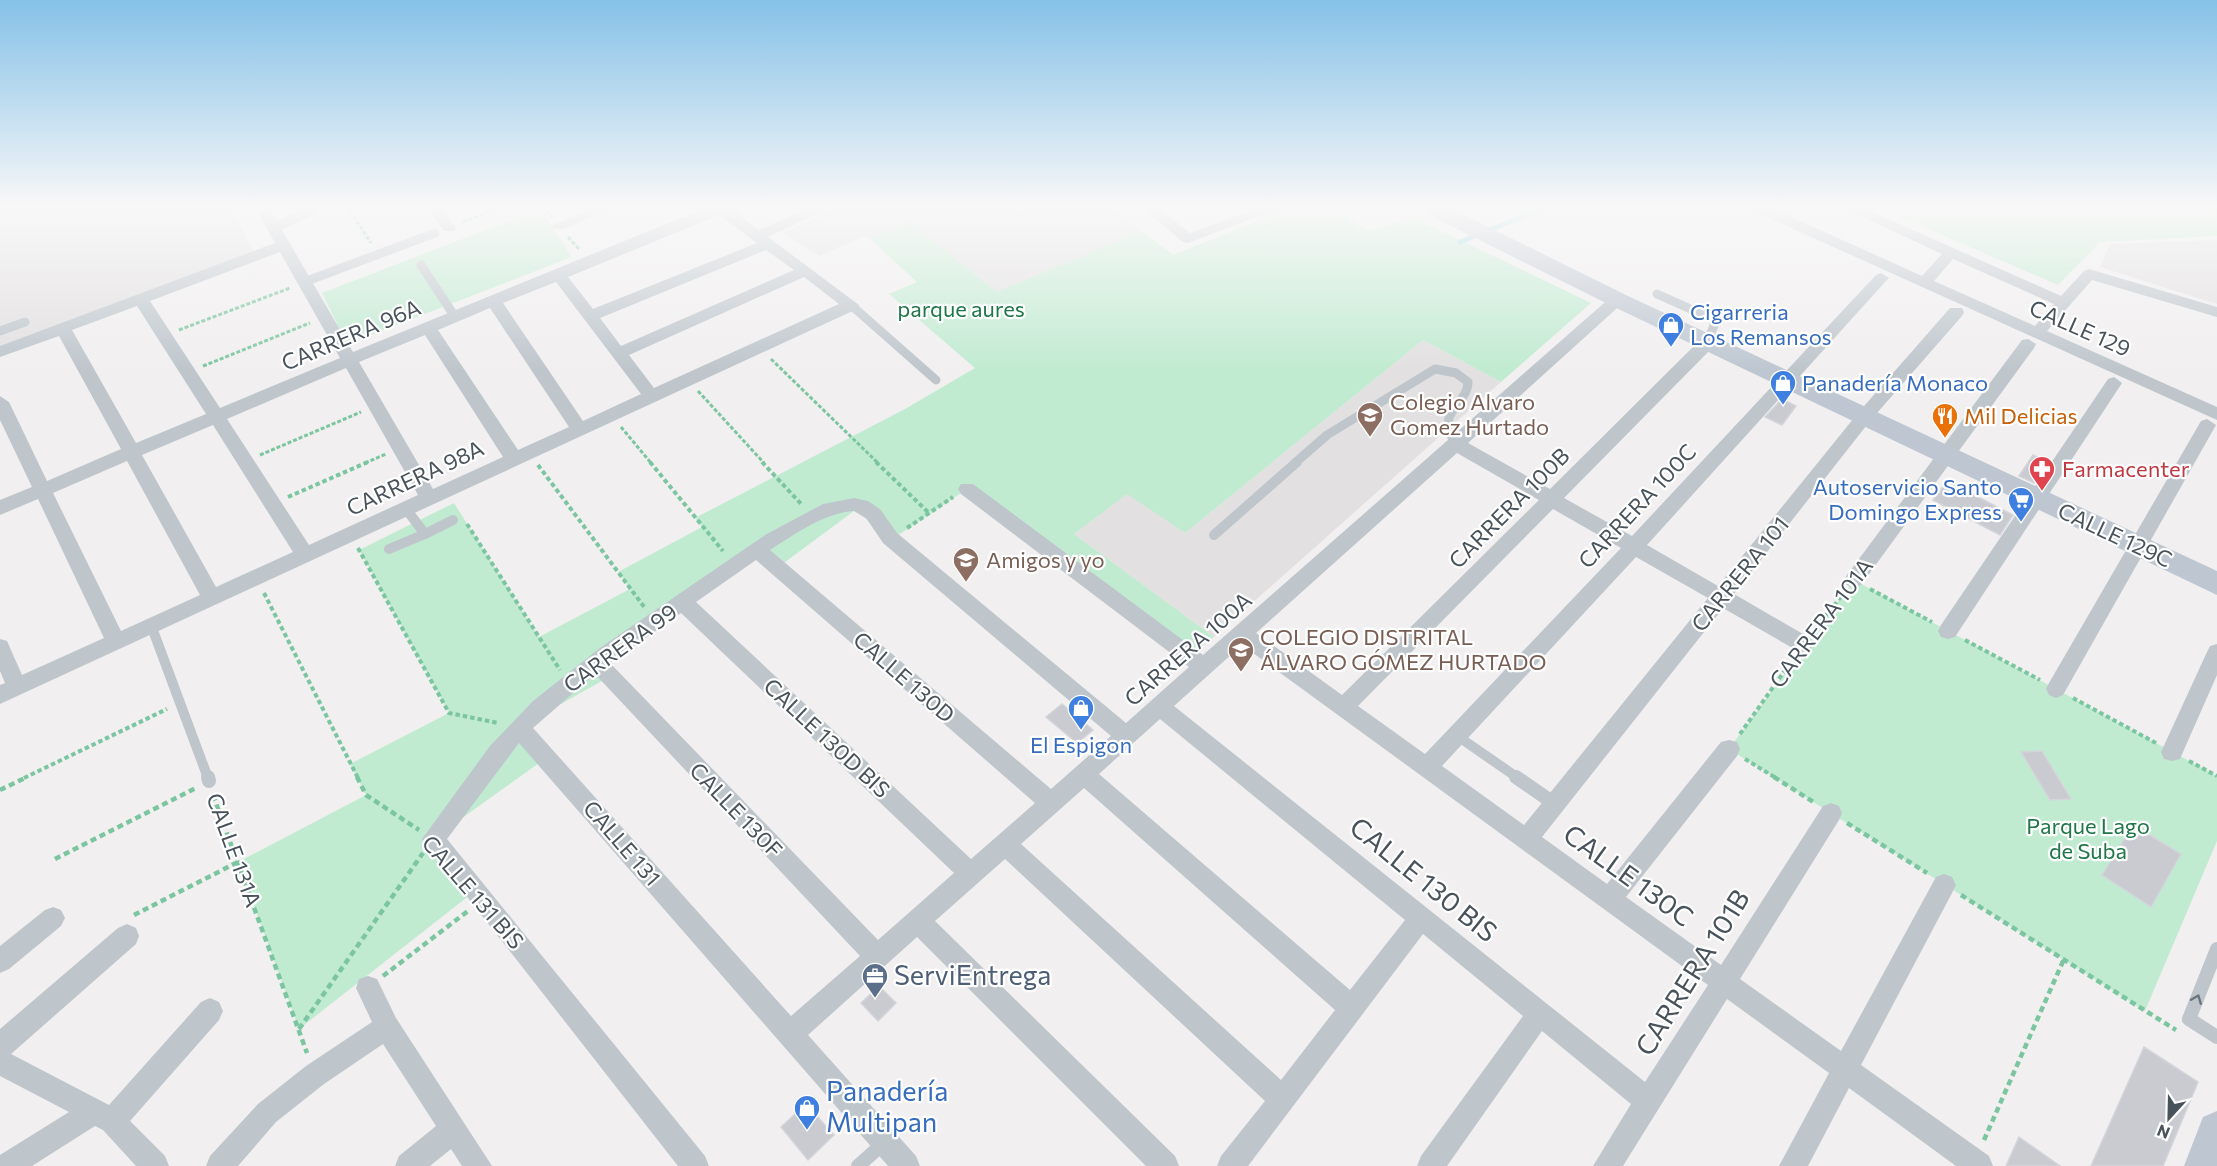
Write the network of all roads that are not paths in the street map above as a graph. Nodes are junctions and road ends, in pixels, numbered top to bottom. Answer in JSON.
{"nodes":[{"id":1,"x":242,"y":260,"type":"edge"},
{"id":2,"x":292,"y":260,"type":"edge"},
{"id":3,"x":361,"y":260,"type":"edge"},
{"id":4,"x":591,"y":260,"type":"edge"},
{"id":5,"x":716,"y":260,"type":"edge"},
{"id":6,"x":790,"y":260,"type":"edge"},
{"id":7,"x":1537,"y":260,"type":"edge"},
{"id":8,"x":1874,"y":260,"type":"edge"},
{"id":9,"x":1944,"y":260,"type":"edge"},
{"id":10,"x":1968,"y":260,"type":"edge"},
{"id":11,"x":421,"y":266,"type":"dead end"},
{"id":12,"x":805,"y":271,"type":"junction"},
{"id":13,"x":558,"y":274,"type":"junction"},
{"id":14,"x":1881,"y":278,"type":"dead end"},
{"id":15,"x":304,"y":282,"type":"junction"},
{"id":16,"x":1924,"y":283,"type":"junction"},
{"id":17,"x":1658,"y":294,"type":"dead end"},
{"id":18,"x":141,"y":299,"type":"junction"},
{"id":19,"x":1618,"y":300,"type":"junction"},
{"id":20,"x":493,"y":301,"type":"junction"},
{"id":21,"x":2062,"y":302,"type":"junction"},
{"id":22,"x":851,"y":305,"type":"junction"},
{"id":23,"x":1956,"y":312,"type":"dead end"},
{"id":24,"x":2217,"y":312,"type":"edge"},
{"id":25,"x":590,"y":316,"type":"junction"},
{"id":26,"x":455,"y":317,"type":"junction"},
{"id":27,"x":25,"y":322,"type":"dead end"},
{"id":28,"x":428,"y":327,"type":"junction"},
{"id":29,"x":63,"y":328,"type":"junction"},
{"id":30,"x":0,"y":331,"type":"edge"},
{"id":31,"x":2033,"y":339,"type":"junction"},
{"id":32,"x":1707,"y":343,"type":"junction"},
{"id":33,"x":0,"y":352,"type":"edge"},
{"id":34,"x":619,"y":353,"type":"junction"},
{"id":35,"x":349,"y":360,"type":"junction"},
{"id":36,"x":936,"y":380,"type":"dead end"},
{"id":37,"x":1788,"y":381,"type":"junction"},
{"id":38,"x":2114,"y":383,"type":"dead end"},
{"id":39,"x":651,"y":396,"type":"junction"},
{"id":40,"x":0,"y":402,"type":"edge"},
{"id":41,"x":216,"y":416,"type":"junction"},
{"id":42,"x":1864,"y":417,"type":"junction"},
{"id":43,"x":2212,"y":420,"type":"edge"},
{"id":44,"x":580,"y":429,"type":"junction"},
{"id":45,"x":1456,"y":444,"type":"junction"},
{"id":46,"x":132,"y":452,"type":"junction"},
{"id":47,"x":1945,"y":455,"type":"junction"},
{"id":48,"x":521,"y":456,"type":"junction"},
{"id":49,"x":967,"y":489,"type":"road end"},
{"id":50,"x":42,"y":490,"type":"junction"},
{"id":51,"x":437,"y":494,"type":"junction"},
{"id":52,"x":2037,"y":498,"type":"junction"},
{"id":53,"x":1552,"y":499,"type":"junction"},
{"id":54,"x":0,"y":508,"type":"edge"},
{"id":55,"x":405,"y":509,"type":"junction"},
{"id":56,"x":453,"y":520,"type":"dead end"},
{"id":57,"x":425,"y":534,"type":"junction"},
{"id":58,"x":1214,"y":534,"type":"dead end"},
{"id":59,"x":1632,"y":546,"type":"junction"},
{"id":60,"x":2138,"y":546,"type":"junction"},
{"id":61,"x":389,"y":549,"type":"dead end"},
{"id":62,"x":757,"y":550,"type":"junction"},
{"id":63,"x":305,"y":555,"type":"junction"},
{"id":64,"x":1854,"y":580,"type":"road end"},
{"id":65,"x":2217,"y":584,"type":"edge"},
{"id":66,"x":1722,"y":597,"type":"junction"},
{"id":67,"x":212,"y":598,"type":"junction"},
{"id":68,"x":683,"y":602,"type":"junction"},
{"id":69,"x":152,"y":625,"type":"junction"},
{"id":70,"x":1948,"y":631,"type":"road end"},
{"id":71,"x":1242,"y":634,"type":"junction"},
{"id":72,"x":116,"y":642,"type":"junction"},
{"id":73,"x":1803,"y":644,"type":"road end"},
{"id":74,"x":0,"y":647,"type":"edge"},
{"id":75,"x":2217,"y":652,"type":"edge"},
{"id":76,"x":596,"y":662,"type":"junction"},
{"id":77,"x":1204,"y":667,"type":"junction"},
{"id":78,"x":2056,"y":689,"type":"road end"},
{"id":79,"x":9,"y":691,"type":"edge"},
{"id":80,"x":1160,"y":707,"type":"junction"},
{"id":81,"x":1344,"y":707,"type":"junction"},
{"id":82,"x":519,"y":727,"type":"junction"},
{"id":83,"x":1456,"y":735,"type":"junction"},
{"id":84,"x":1127,"y":736,"type":"junction"},
{"id":85,"x":1729,"y":749,"type":"road end"},
{"id":86,"x":2172,"y":752,"type":"road end"},
{"id":87,"x":1427,"y":767,"type":"junction"},
{"id":88,"x":1084,"y":774,"type":"junction"},
{"id":89,"x":208,"y":781,"type":"road end"},
{"id":90,"x":1051,"y":803,"type":"junction"},
{"id":91,"x":1555,"y":804,"type":"junction"},
{"id":92,"x":1831,"y":813,"type":"road end"},
{"id":93,"x":433,"y":839,"type":"joint"},
{"id":94,"x":1527,"y":839,"type":"junction"},
{"id":95,"x":1005,"y":844,"type":"junction"},
{"id":96,"x":971,"y":874,"type":"junction"},
{"id":97,"x":1944,"y":885,"type":"road end"},
{"id":98,"x":1610,"y":899,"type":"junction"},
{"id":99,"x":52,"y":918,"type":"dead end"},
{"id":100,"x":1421,"y":918,"type":"junction"},
{"id":101,"x":918,"y":921,"type":"junction"},
{"id":102,"x":127,"y":927,"type":"road end"},
{"id":103,"x":2217,"y":948,"type":"edge"},
{"id":104,"x":877,"y":957,"type":"junction"},
{"id":105,"x":0,"y":961,"type":"edge"},
{"id":106,"x":1724,"y":981,"type":"junction"},
{"id":107,"x":368,"y":988,"type":"road end"},
{"id":108,"x":1352,"y":1008,"type":"junction"},
{"id":109,"x":210,"y":1011,"type":"dead end"},
{"id":110,"x":1540,"y":1013,"type":"junction"},
{"id":111,"x":387,"y":1027,"type":"junction"},
{"id":112,"x":790,"y":1034,"type":"junction"},
{"id":113,"x":2217,"y":1037,"type":"edge"},
{"id":114,"x":0,"y":1046,"type":"edge"},
{"id":115,"x":0,"y":1062,"type":"edge"},
{"id":116,"x":1845,"y":1069,"type":"junction"},
{"id":117,"x":1282,"y":1099,"type":"junction"},
{"id":118,"x":1648,"y":1101,"type":"junction"},
{"id":119,"x":103,"y":1117,"type":"junction"},
{"id":120,"x":454,"y":1130,"type":"junction"},
{"id":121,"x":2217,"y":1131,"type":"edge"},
{"id":122,"x":885,"y":1142,"type":"junction"},
{"id":123,"x":1975,"y":1165,"type":"edge"},
{"id":124,"x":7,"y":1166,"type":"edge"},
{"id":125,"x":155,"y":1166,"type":"edge"},
{"id":126,"x":220,"y":1166,"type":"edge"},
{"id":127,"x":409,"y":1166,"type":"edge"},
{"id":128,"x":478,"y":1166,"type":"edge"},
{"id":129,"x":695,"y":1166,"type":"edge"},
{"id":130,"x":858,"y":1166,"type":"edge"},
{"id":131,"x":906,"y":1166,"type":"edge"},
{"id":132,"x":1165,"y":1166,"type":"edge"},
{"id":133,"x":1231,"y":1166,"type":"edge"},
{"id":134,"x":1431,"y":1166,"type":"edge"},
{"id":135,"x":1607,"y":1166,"type":"edge"},
{"id":136,"x":1793,"y":1166,"type":"edge"},
{"id":137,"x":2204,"y":1166,"type":"edge"}],
"edges":[{"from":1,"to":18,"type":"street"},
{"from":2,"to":15,"type":"street"},
{"from":3,"to":15,"type":"lane"},
{"from":4,"to":13,"type":"street","name":"CARRERA 96A"},
{"from":5,"to":25,"type":"street"},
{"from":6,"to":12,"type":"street"},
{"from":7,"to":19,"type":"street","name":"CALLE 129C"},
{"from":8,"to":16,"type":"street","name":"CALLE 129"},
{"from":9,"to":16,"type":"street"},
{"from":10,"to":21,"type":"street"},
{"from":11,"to":26,"type":"lane"},
{"from":12,"to":22,"type":"street"},
{"from":12,"to":34,"type":"street"},
{"from":13,"to":20,"type":"street","name":"CARRERA 96A"},
{"from":13,"to":25,"type":"street"},
{"from":14,"to":37,"type":"street","name":"CARRERA 100C"},
{"from":15,"to":35,"type":"street"},
{"from":16,"to":31,"type":"street","name":"CALLE 129"},
{"from":17,"to":32,"type":"lane"},
{"from":18,"to":29,"type":"street"},
{"from":18,"to":41,"type":"street"},
{"from":19,"to":32,"type":"street","name":"CALLE 129C"},
{"from":19,"to":45,"type":"street","name":"CARRERA 100A"},
{"from":20,"to":26,"type":"street","name":"CARRERA 96A"},
{"from":20,"to":44,"type":"street"},
{"from":21,"to":24,"type":"street","name":"CARRERA 101A"},
{"from":21,"to":31,"type":"street","name":"CARRERA 101A"},
{"from":22,"to":36,"type":"lane"},
{"from":22,"to":39,"type":"street","name":"CARRERA 98A"},
{"from":23,"to":42,"type":"street","name":"CARRERA 101"},
{"from":25,"to":34,"type":"street"},
{"from":26,"to":28,"type":"street","name":"CARRERA 96A"},
{"from":27,"to":30,"type":"lane"},
{"from":28,"to":35,"type":"street","name":"CARRERA 96A"},
{"from":28,"to":48,"type":"street"},
{"from":29,"to":33,"type":"street"},
{"from":29,"to":46,"type":"street"},
{"from":31,"to":43,"type":"street","name":"CALLE 129"},
{"from":31,"to":47,"type":"street","name":"CARRERA 101A"},
{"from":32,"to":37,"type":"street","name":"CALLE 129C"},
{"from":32,"to":53,"type":"street","name":"CARRERA 100B"},
{"from":34,"to":39,"type":"street"},
{"from":35,"to":41,"type":"street","name":"CARRERA 96A"},
{"from":35,"to":51,"type":"street"},
{"from":37,"to":42,"type":"street","name":"CALLE 129C"},
{"from":37,"to":59,"type":"street","name":"CARRERA 100C"},
{"from":38,"to":52,"type":"street"},
{"from":39,"to":44,"type":"street","name":"CARRERA 98A"},
{"from":40,"to":50,"type":"street"},
{"from":41,"to":46,"type":"street","name":"CARRERA 96A"},
{"from":41,"to":63,"type":"street"},
{"from":42,"to":47,"type":"street","name":"CALLE 129C"},
{"from":42,"to":66,"type":"street","name":"CARRERA 101"},
{"from":43,"to":60,"type":"street"},
{"from":44,"to":48,"type":"street","name":"CARRERA 98A"},
{"from":45,"to":53,"type":"street"},
{"from":45,"to":58,"type":"lane"},
{"from":45,"to":71,"type":"street","name":"CARRERA 100A"},
{"from":46,"to":50,"type":"street","name":"CARRERA 96A"},
{"from":46,"to":67,"type":"street"},
{"from":47,"to":52,"type":"street","name":"CALLE 129C"},
{"from":47,"to":64,"type":"street","name":"CARRERA 101A"},
{"from":48,"to":51,"type":"street","name":"CARRERA 98A"},
{"from":49,"to":77,"type":"street"},
{"from":50,"to":54,"type":"street","name":"CARRERA 96A"},
{"from":50,"to":72,"type":"street"},
{"from":51,"to":55,"type":"street","name":"CARRERA 98A"},
{"from":52,"to":60,"type":"street","name":"CALLE 129C"},
{"from":52,"to":70,"type":"street"},
{"from":53,"to":59,"type":"street"},
{"from":53,"to":81,"type":"street","name":"CARRERA 100B"},
{"from":55,"to":57,"type":"lane"},
{"from":55,"to":63,"type":"street","name":"CARRERA 98A"},
{"from":56,"to":57,"type":"lane"},
{"from":57,"to":61,"type":"lane"},
{"from":59,"to":66,"type":"street"},
{"from":59,"to":83,"type":"street","name":"CARRERA 100C"},
{"from":60,"to":65,"type":"street","name":"CALLE 129C"},
{"from":60,"to":78,"type":"street"},
{"from":62,"to":68,"type":"street","name":"CARRERA 99"},
{"from":62,"to":84,"type":"street","name":"CARRERA 99"},
{"from":62,"to":90,"type":"street","name":"CALLE 130D"},
{"from":63,"to":67,"type":"street","name":"CARRERA 98A"},
{"from":66,"to":73,"type":"street"},
{"from":66,"to":91,"type":"street","name":"CARRERA 101"},
{"from":67,"to":69,"type":"street","name":"CARRERA 98A"},
{"from":68,"to":76,"type":"street","name":"CARRERA 99"},
{"from":68,"to":96,"type":"street","name":"CALLE 130D BIS"},
{"from":69,"to":72,"type":"street","name":"CARRERA 98A"},
{"from":69,"to":89,"type":"lane","name":"CALLE 131A"},
{"from":71,"to":77,"type":"street","name":"CARRERA 100A"},
{"from":71,"to":81,"type":"street","name":"CALLE 130C"},
{"from":72,"to":79,"type":"street","name":"CARRERA 98A"},
{"from":74,"to":79,"type":"street"},
{"from":75,"to":86,"type":"street"},
{"from":76,"to":82,"type":"street","name":"CARRERA 99"},
{"from":76,"to":104,"type":"street","name":"CALLE 130F"},
{"from":77,"to":80,"type":"street","name":"CARRERA 100A"},
{"from":80,"to":84,"type":"street","name":"CARRERA 100A"},
{"from":80,"to":100,"type":"street","name":"CALLE 130 BIS"},
{"from":81,"to":87,"type":"street","name":"CALLE 130C"},
{"from":82,"to":93,"type":"street","name":"CARRERA 99"},
{"from":82,"to":112,"type":"street","name":"CALLE 131"},
{"from":83,"to":87,"type":"street","name":"CARRERA 100C"},
{"from":83,"to":91,"type":"lane"},
{"from":84,"to":88,"type":"street","name":"CARRERA 100A"},
{"from":85,"to":98,"type":"street"},
{"from":87,"to":94,"type":"street","name":"CALLE 130C"},
{"from":88,"to":90,"type":"street","name":"CARRERA 100A"},
{"from":88,"to":108,"type":"street"},
{"from":90,"to":95,"type":"street","name":"CARRERA 100A"},
{"from":91,"to":94,"type":"street","name":"CARRERA 101"},
{"from":92,"to":106,"type":"street","name":"CARRERA 101B"},
{"from":93,"to":129,"type":"street","name":"CALLE 131 BIS"},
{"from":94,"to":98,"type":"street","name":"CALLE 130C"},
{"from":95,"to":96,"type":"street","name":"CARRERA 100A"},
{"from":95,"to":117,"type":"street"},
{"from":96,"to":101,"type":"street","name":"CARRERA 100A"},
{"from":97,"to":116,"type":"street"},
{"from":98,"to":106,"type":"street","name":"CALLE 130C"},
{"from":99,"to":105,"type":"street"},
{"from":100,"to":108,"type":"street"},
{"from":100,"to":110,"type":"street","name":"CALLE 130 BIS"},
{"from":101,"to":104,"type":"street","name":"CARRERA 100A"},
{"from":101,"to":132,"type":"street"},
{"from":102,"to":114,"type":"street"},
{"from":113,"to":103,"type":"lane","one_way":true},
{"from":104,"to":112,"type":"street","name":"CARRERA 100A"},
{"from":106,"to":116,"type":"street","name":"CALLE 130C"},
{"from":106,"to":118,"type":"street","name":"CARRERA 101B"},
{"from":107,"to":111,"type":"street"},
{"from":108,"to":117,"type":"street"},
{"from":109,"to":119,"type":"street"},
{"from":110,"to":118,"type":"street","name":"CALLE 130 BIS"},
{"from":110,"to":134,"type":"street"},
{"from":111,"to":120,"type":"street"},
{"from":111,"to":126,"type":"street"},
{"from":112,"to":122,"type":"street","name":"CALLE 131"},
{"from":115,"to":119,"type":"street"},
{"from":116,"to":123,"type":"street","name":"CALLE 130C"},
{"from":116,"to":136,"type":"street"},
{"from":117,"to":133,"type":"street"},
{"from":118,"to":135,"type":"street","name":"CARRERA 101B"},
{"from":119,"to":124,"type":"street"},
{"from":119,"to":125,"type":"street"},
{"from":120,"to":127,"type":"street"},
{"from":120,"to":128,"type":"street"},
{"from":121,"to":137,"type":"street"},
{"from":122,"to":130,"type":"lane"},
{"from":122,"to":131,"type":"street","name":"CALLE 131"}]}
